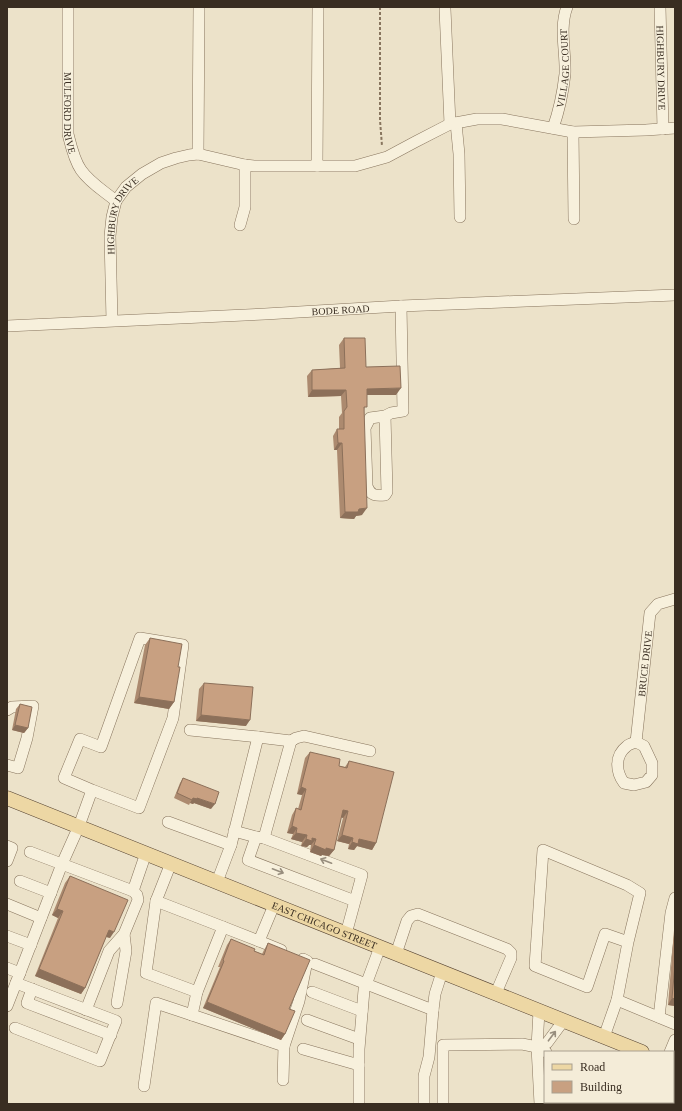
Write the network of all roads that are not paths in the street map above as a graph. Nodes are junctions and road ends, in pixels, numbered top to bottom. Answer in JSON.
{"nodes":[{"id":1,"x":68,"y":7,"type":"edge"},
{"id":2,"x":199,"y":7,"type":"edge"},
{"id":3,"x":567,"y":7,"type":"edge"},
{"id":4,"x":660,"y":7,"type":"edge"},
{"id":5,"x":318,"y":8,"type":"dead end"},
{"id":6,"x":444,"y":9,"type":"dead end"},
{"id":7,"x":453,"y":124,"type":"junction"},
{"id":8,"x":553,"y":128,"type":"junction"},
{"id":9,"x":675,"y":128,"type":"edge"},
{"id":10,"x":663,"y":129,"type":"junction"},
{"id":11,"x":573,"y":132,"type":"junction"},
{"id":12,"x":198,"y":154,"type":"junction"},
{"id":13,"x":246,"y":165,"type":"junction"},
{"id":14,"x":317,"y":166,"type":"junction"},
{"id":15,"x":116,"y":201,"type":"junction"},
{"id":16,"x":460,"y":217,"type":"dead end"},
{"id":17,"x":574,"y":219,"type":"dead end"},
{"id":18,"x":240,"y":225,"type":"dead end"},
{"id":19,"x":675,"y":295,"type":"edge"},
{"id":20,"x":401,"y":306,"type":"junction"},
{"id":21,"x":112,"y":320,"type":"junction"},
{"id":22,"x":7,"y":326,"type":"edge"},
{"id":23,"x":385,"y":416,"type":"junction"},
{"id":24,"x":675,"y":599,"type":"edge"},
{"id":25,"x":7,"y":710,"type":"edge"},
{"id":26,"x":190,"y":730,"type":"dead end"},
{"id":27,"x":258,"y":737,"type":"junction"},
{"id":28,"x":291,"y":741,"type":"junction"},
{"id":29,"x":636,"y":742,"type":"dead end"},
{"id":30,"x":370,"y":751,"type":"dead end"},
{"id":31,"x":7,"y":765,"type":"edge"},
{"id":32,"x":92,"y":790,"type":"junction"},
{"id":33,"x":7,"y":798,"type":"edge"},
{"id":34,"x":168,"y":822,"type":"dead end"},
{"id":35,"x":79,"y":826,"type":"junction"},
{"id":36,"x":234,"y":831,"type":"junction"},
{"id":37,"x":260,"y":838,"type":"junction"},
{"id":38,"x":231,"y":845,"type":"junction"},
{"id":39,"x":7,"y":846,"type":"edge"},
{"id":40,"x":30,"y":852,"type":"dead end"},
{"id":41,"x":146,"y":854,"type":"junction"},
{"id":42,"x":7,"y":861,"type":"edge"},
{"id":43,"x":171,"y":863,"type":"junction"},
{"id":44,"x":62,"y":864,"type":"junction"},
{"id":45,"x":20,"y":881,"type":"dead end"},
{"id":46,"x":217,"y":882,"type":"junction"},
{"id":47,"x":133,"y":891,"type":"junction"},
{"id":48,"x":51,"y":893,"type":"junction"},
{"id":49,"x":675,"y":898,"type":"edge"},
{"id":50,"x":156,"y":901,"type":"junction"},
{"id":51,"x":355,"y":901,"type":"junction"},
{"id":52,"x":7,"y":904,"type":"edge"},
{"id":53,"x":274,"y":905,"type":"junction"},
{"id":54,"x":41,"y":918,"type":"junction"},
{"id":55,"x":223,"y":927,"type":"junction"},
{"id":56,"x":124,"y":934,"type":"junction"},
{"id":57,"x":346,"y":934,"type":"junction"},
{"id":58,"x":7,"y":936,"type":"edge"},
{"id":59,"x":259,"y":941,"type":"junction"},
{"id":60,"x":628,"y":942,"type":"junction"},
{"id":61,"x":30,"y":945,"type":"junction"},
{"id":62,"x":380,"y":947,"type":"junction"},
{"id":63,"x":396,"y":954,"type":"junction"},
{"id":64,"x":315,"y":964,"type":"dead end"},
{"id":65,"x":7,"y":968,"type":"edge"},
{"id":66,"x":442,"y":972,"type":"junction"},
{"id":67,"x":18,"y":978,"type":"junction"},
{"id":68,"x":366,"y":984,"type":"junction"},
{"id":69,"x":32,"y":989,"type":"junction"},
{"id":70,"x":197,"y":992,"type":"junction"},
{"id":71,"x":312,"y":992,"type":"dead end"},
{"id":72,"x":496,"y":993,"type":"junction"},
{"id":73,"x":617,"y":1000,"type":"junction"},
{"id":74,"x":8,"y":1002,"type":"edge"},
{"id":75,"x":117,"y":1003,"type":"dead end"},
{"id":76,"x":86,"y":1010,"type":"junction"},
{"id":77,"x":433,"y":1010,"type":"junction"},
{"id":78,"x":539,"y":1010,"type":"junction"},
{"id":79,"x":362,"y":1011,"type":"junction"},
{"id":80,"x":192,"y":1015,"type":"junction"},
{"id":81,"x":659,"y":1017,"type":"junction"},
{"id":82,"x":307,"y":1020,"type":"dead end"},
{"id":83,"x":564,"y":1020,"type":"junction"},
{"id":84,"x":675,"y":1024,"type":"edge"},
{"id":85,"x":15,"y":1028,"type":"dead end"},
{"id":86,"x":111,"y":1035,"type":"junction"},
{"id":87,"x":604,"y":1037,"type":"junction"},
{"id":88,"x":359,"y":1039,"type":"junction"},
{"id":89,"x":675,"y":1040,"type":"edge"},
{"id":90,"x":284,"y":1046,"type":"junction"},
{"id":91,"x":303,"y":1050,"type":"dead end"},
{"id":92,"x":541,"y":1050,"type":"edge"},
{"id":93,"x":639,"y":1051,"type":"edge"},
{"id":94,"x":670,"y":1051,"type":"edge"},
{"id":95,"x":359,"y":1065,"type":"junction"},
{"id":96,"x":283,"y":1080,"type":"dead end"},
{"id":97,"x":144,"y":1086,"type":"dead end"},
{"id":98,"x":359,"y":1102,"type":"dead end"},
{"id":99,"x":424,"y":1104,"type":"edge"},
{"id":100,"x":443,"y":1104,"type":"edge"},
{"id":101,"x":540,"y":1104,"type":"edge"}],
"edges":[{"from":1,"to":15,"type":"street","name":"MULFORD DRIVE"},
{"from":2,"to":12,"type":"street"},
{"from":3,"to":8,"type":"street","name":"VILLAGE COURT"},
{"from":4,"to":10,"type":"street","name":"HIGHBURY DRIVE"},
{"from":5,"to":14,"type":"street"},
{"from":6,"to":7,"type":"street"},
{"from":7,"to":8,"type":"street","name":"HIGHBURY DRIVE"},
{"from":7,"to":14,"type":"street","name":"HIGHBURY DRIVE"},
{"from":7,"to":16,"type":"street"},
{"from":8,"to":11,"type":"street","name":"HIGHBURY DRIVE"},
{"from":9,"to":10,"type":"street","name":"HIGHBURY DRIVE"},
{"from":10,"to":11,"type":"street","name":"HIGHBURY DRIVE"},
{"from":11,"to":17,"type":"street"},
{"from":12,"to":13,"type":"street","name":"HIGHBURY DRIVE"},
{"from":12,"to":15,"type":"street","name":"HIGHBURY DRIVE"},
{"from":13,"to":14,"type":"street","name":"HIGHBURY DRIVE"},
{"from":13,"to":18,"type":"street"},
{"from":15,"to":21,"type":"street","name":"HIGHBURY DRIVE"},
{"from":19,"to":20,"type":"street","name":"BODE ROAD"},
{"from":20,"to":21,"type":"street","name":"BODE ROAD"},
{"from":20,"to":23,"type":"street"},
{"from":21,"to":22,"type":"street","name":"BODE ROAD"},
{"from":23,"to":23,"type":"street"},
{"from":24,"to":29,"type":"street","name":"BRUCE DRIVE"},
{"from":25,"to":31,"type":"street"},
{"from":26,"to":27,"type":"street"},
{"from":27,"to":28,"type":"street"},
{"from":27,"to":36,"type":"street"},
{"from":28,"to":30,"type":"street"},
{"from":28,"to":37,"type":"street"},
{"from":32,"to":32,"type":"street"},
{"from":32,"to":35,"type":"street"},
{"from":33,"to":35,"type":"main road","name":"EAST CHICAGO STREET"},
{"from":34,"to":38,"type":"street"},
{"from":35,"to":41,"type":"main road","name":"EAST CHICAGO STREET"},
{"from":35,"to":44,"type":"street"},
{"from":36,"to":37,"type":"street"},
{"from":36,"to":38,"type":"street"},
{"from":51,"to":37,"type":"street","one_way":true},
{"from":37,"to":51,"type":"street","one_way":true},
{"from":38,"to":46,"type":"street"},
{"from":39,"to":42,"type":"street"},
{"from":40,"to":44,"type":"street"},
{"from":41,"to":43,"type":"main road","name":"EAST CHICAGO STREET"},
{"from":41,"to":47,"type":"street"},
{"from":43,"to":46,"type":"main road","name":"EAST CHICAGO STREET"},
{"from":43,"to":50,"type":"street"},
{"from":44,"to":47,"type":"street"},
{"from":44,"to":48,"type":"street"},
{"from":45,"to":48,"type":"street"},
{"from":46,"to":53,"type":"main road","name":"EAST CHICAGO STREET"},
{"from":47,"to":56,"type":"street"},
{"from":48,"to":54,"type":"street"},
{"from":49,"to":81,"type":"street"},
{"from":50,"to":55,"type":"street"},
{"from":50,"to":70,"type":"street"},
{"from":51,"to":57,"type":"street"},
{"from":52,"to":54,"type":"street"},
{"from":53,"to":57,"type":"main road","name":"EAST CHICAGO STREET"},
{"from":53,"to":59,"type":"street"},
{"from":54,"to":61,"type":"street"},
{"from":55,"to":59,"type":"street"},
{"from":55,"to":70,"type":"street"},
{"from":56,"to":75,"type":"street"},
{"from":56,"to":76,"type":"street"},
{"from":57,"to":62,"type":"main road","name":"EAST CHICAGO STREET"},
{"from":58,"to":61,"type":"street"},
{"from":59,"to":90,"type":"street"},
{"from":60,"to":60,"type":"street"},
{"from":60,"to":73,"type":"street"},
{"from":61,"to":67,"type":"street"},
{"from":62,"to":63,"type":"main road","name":"EAST CHICAGO STREET"},
{"from":62,"to":68,"type":"street"},
{"from":63,"to":66,"type":"main road","name":"EAST CHICAGO STREET"},
{"from":63,"to":72,"type":"street"},
{"from":64,"to":68,"type":"street"},
{"from":65,"to":67,"type":"street"},
{"from":66,"to":72,"type":"main road","name":"EAST CHICAGO STREET"},
{"from":66,"to":77,"type":"street"},
{"from":67,"to":69,"type":"street"},
{"from":67,"to":74,"type":"street"},
{"from":68,"to":77,"type":"street"},
{"from":68,"to":79,"type":"street"},
{"from":69,"to":76,"type":"street"},
{"from":69,"to":86,"type":"street"},
{"from":70,"to":80,"type":"street"},
{"from":71,"to":79,"type":"street"},
{"from":72,"to":78,"type":"main road","name":"EAST CHICAGO STREET"},
{"from":73,"to":81,"type":"street"},
{"from":73,"to":87,"type":"street"},
{"from":76,"to":86,"type":"street"},
{"from":77,"to":99,"type":"street"},
{"from":78,"to":83,"type":"main road","name":"EAST CHICAGO STREET"},
{"from":78,"to":92,"type":"street"},
{"from":79,"to":88,"type":"street"},
{"from":80,"to":90,"type":"street"},
{"from":80,"to":97,"type":"street"},
{"from":81,"to":84,"type":"street"},
{"from":82,"to":88,"type":"street"},
{"from":83,"to":87,"type":"main road","name":"EAST CHICAGO STREET"},
{"from":92,"to":83,"type":"street","one_way":true},
{"from":85,"to":86,"type":"street"},
{"from":87,"to":93,"type":"main road","name":"EAST CHICAGO STREET"},
{"from":88,"to":95,"type":"street"},
{"from":89,"to":94,"type":"street"},
{"from":90,"to":96,"type":"street"},
{"from":91,"to":95,"type":"street"},
{"from":92,"to":100,"type":"street"},
{"from":92,"to":101,"type":"street"},
{"from":95,"to":98,"type":"street"}]}
